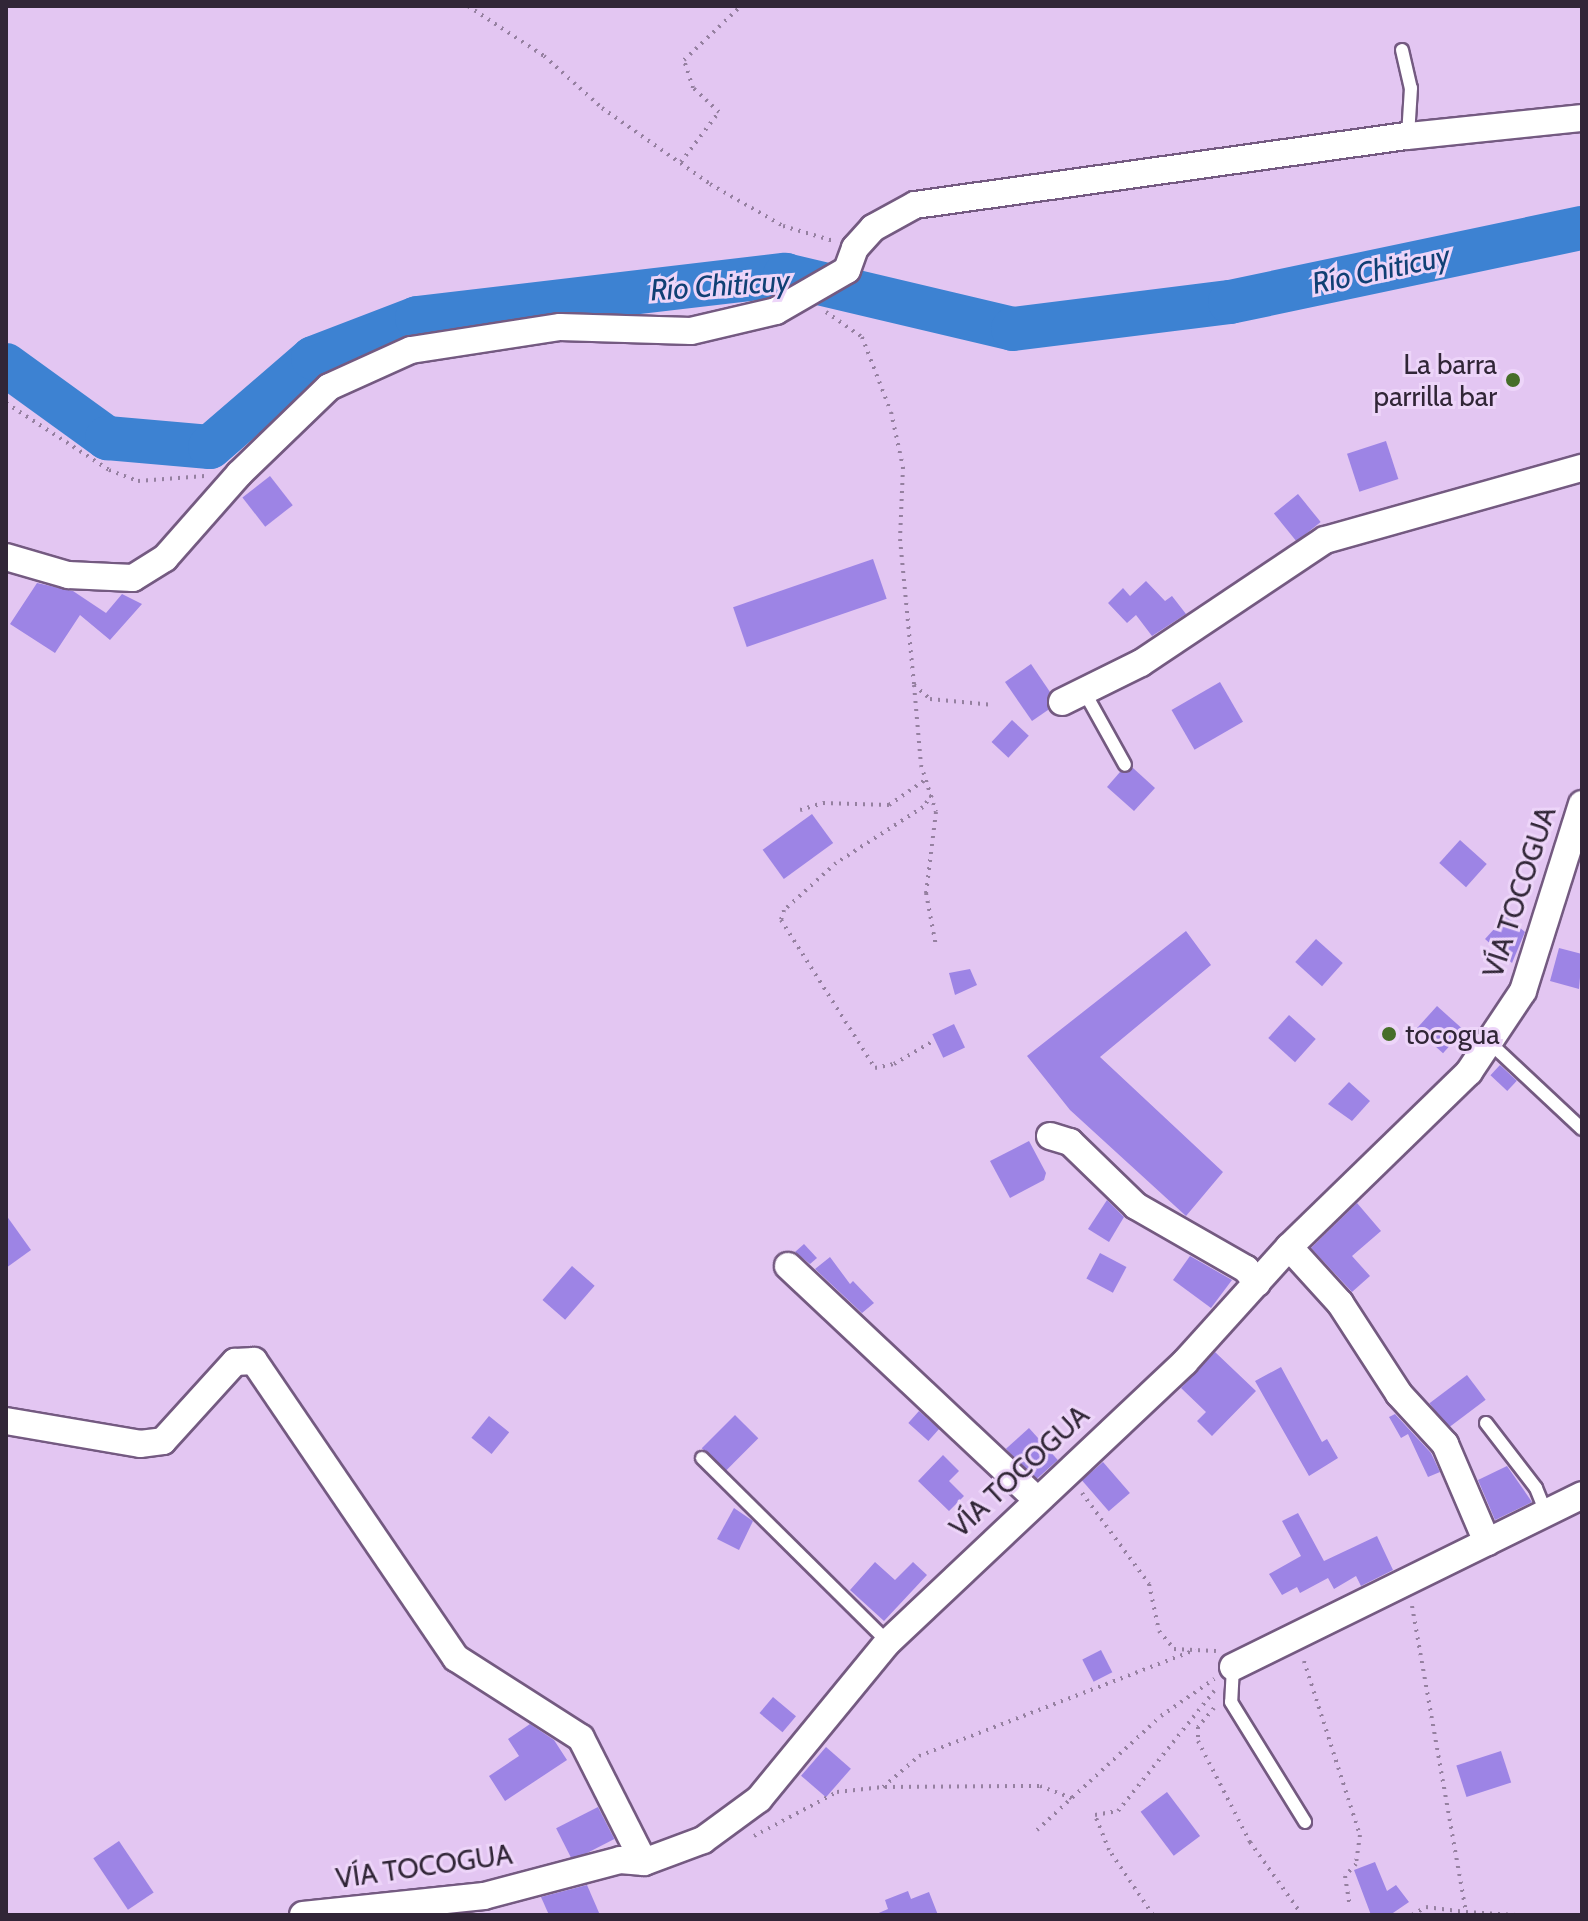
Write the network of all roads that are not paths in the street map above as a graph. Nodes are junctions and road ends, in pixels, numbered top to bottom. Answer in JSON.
{"nodes":[{"id":1,"x":1402,"y":50,"type":"dead end"},
{"id":2,"x":1582,"y":118,"type":"edge"},
{"id":3,"x":1408,"y":136,"type":"junction"},
{"id":4,"x":1582,"y":468,"type":"edge"},
{"id":5,"x":6,"y":557,"type":"edge"},
{"id":6,"x":1074,"y":698,"type":"joint"},
{"id":7,"x":1125,"y":765,"type":"dead end"},
{"id":8,"x":1580,"y":816,"type":"edge"},
{"id":9,"x":1489,"y":1042,"type":"junction"},
{"id":10,"x":1582,"y":1129,"type":"edge"},
{"id":11,"x":1050,"y":1136,"type":"dead end"},
{"id":12,"x":1289,"y":1247,"type":"junction"},
{"id":13,"x":788,"y":1266,"type":"dead end"},
{"id":14,"x":1257,"y":1283,"type":"junction"},
{"id":15,"x":6,"y":1421,"type":"edge"},
{"id":16,"x":1486,"y":1423,"type":"dead end"},
{"id":17,"x":702,"y":1458,"type":"dead end"},
{"id":18,"x":1582,"y":1495,"type":"edge"},
{"id":19,"x":1036,"y":1499,"type":"junction"},
{"id":20,"x":1546,"y":1513,"type":"junction"},
{"id":21,"x":1487,"y":1542,"type":"junction"},
{"id":22,"x":888,"y":1642,"type":"junction"},
{"id":23,"x":1226,"y":1659,"type":"joint"},
{"id":24,"x":1305,"y":1822,"type":"dead end"},
{"id":25,"x":644,"y":1862,"type":"junction"},
{"id":26,"x":477,"y":1906,"type":"edge"},
{"id":27,"x":303,"y":1915,"type":"edge"}],
"edges":[{"from":1,"to":3,"type":"lane"},
{"from":2,"to":3,"type":"street"},
{"from":3,"to":5,"type":"street"},
{"from":4,"to":6,"type":"street"},
{"from":6,"to":7,"type":"lane"},
{"from":8,"to":9,"type":"street","name":"VÍA TOCOGUA"},
{"from":9,"to":10,"type":"lane"},
{"from":9,"to":12,"type":"street","name":"VÍA TOCOGUA"},
{"from":11,"to":14,"type":"street"},
{"from":12,"to":14,"type":"street","name":"VÍA TOCOGUA"},
{"from":12,"to":21,"type":"street"},
{"from":13,"to":19,"type":"street"},
{"from":14,"to":19,"type":"street","name":"VÍA TOCOGUA"},
{"from":15,"to":25,"type":"street"},
{"from":16,"to":20,"type":"lane"},
{"from":17,"to":22,"type":"lane"},
{"from":18,"to":20,"type":"street"},
{"from":19,"to":22,"type":"street","name":"VÍA TOCOGUA"},
{"from":20,"to":21,"type":"street"},
{"from":21,"to":23,"type":"street"},
{"from":22,"to":25,"type":"street","name":"VÍA TOCOGUA"},
{"from":23,"to":24,"type":"lane"},
{"from":25,"to":26,"type":"street","name":"VÍA TOCOGUA"},
{"from":26,"to":27,"type":"street","name":"VÍA TOCOGUA"}]}
